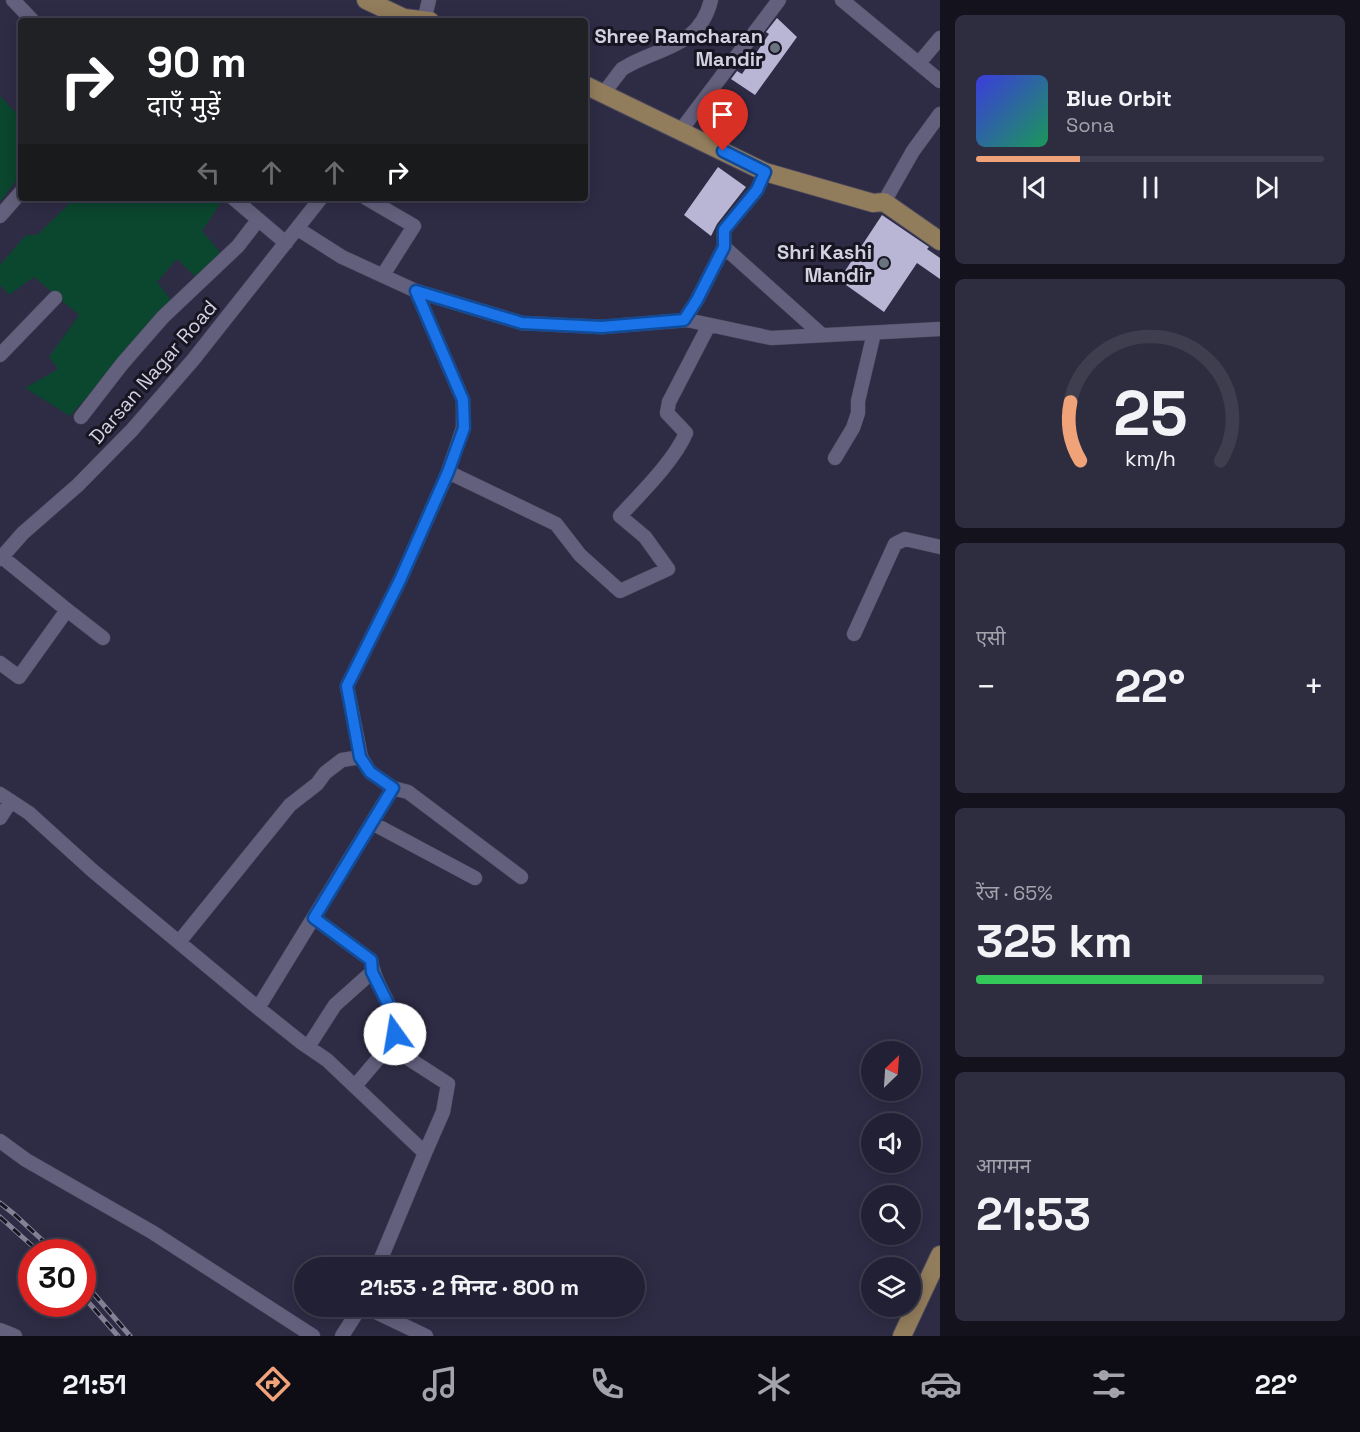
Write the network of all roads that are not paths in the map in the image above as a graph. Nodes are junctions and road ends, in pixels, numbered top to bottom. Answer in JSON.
{"nodes":[{"id":1,"x":13,"y":0,"type":"edge"},
{"id":2,"x":366,"y":0,"type":"edge"},
{"id":3,"x":429,"y":0,"type":"edge"},
{"id":4,"x":711,"y":0,"type":"edge"},
{"id":5,"x":779,"y":0,"type":"edge"},
{"id":6,"x":842,"y":0,"type":"edge"},
{"id":7,"x":30,"y":18,"type":"edge"},
{"id":8,"x":404,"y":18,"type":"edge"},
{"id":9,"x":426,"y":18,"type":"edge"},
{"id":10,"x":940,"y":38,"type":"edge"},
{"id":11,"x":919,"y":63,"type":"junction"},
{"id":12,"x":940,"y":81,"type":"edge"},
{"id":13,"x":588,"y":86,"type":"edge"},
{"id":14,"x":603,"y":94,"type":"junction"},
{"id":15,"x":940,"y":114,"type":"edge"},
{"id":16,"x":681,"y":130,"type":"junction"},
{"id":17,"x":765,"y":172,"type":"junction"},
{"id":18,"x":18,"y":195,"type":"edge"},
{"id":19,"x":236,"y":201,"type":"edge"},
{"id":20,"x":319,"y":201,"type":"edge"},
{"id":21,"x":371,"y":201,"type":"edge"},
{"id":22,"x":884,"y":202,"type":"junction"},
{"id":23,"x":0,"y":216,"type":"edge"},
{"id":24,"x":258,"y":220,"type":"junction"},
{"id":25,"x":298,"y":229,"type":"junction"},
{"id":26,"x":940,"y":241,"type":"edge"},
{"id":27,"x":286,"y":243,"type":"junction"},
{"id":28,"x":724,"y":247,"type":"junction"},
{"id":29,"x":383,"y":275,"type":"junction"},
{"id":30,"x":416,"y":291,"type":"junction"},
{"id":31,"x":55,"y":298,"type":"dead end"},
{"id":32,"x":684,"y":320,"type":"junction"},
{"id":33,"x":709,"y":325,"type":"junction"},
{"id":34,"x":940,"y":329,"type":"edge"},
{"id":35,"x":874,"y":333,"type":"junction"},
{"id":36,"x":822,"y":335,"type":"junction"},
{"id":37,"x":0,"y":355,"type":"edge"},
{"id":38,"x":81,"y":417,"type":"dead end"},
{"id":39,"x":835,"y":458,"type":"dead end"},
{"id":40,"x":448,"y":472,"type":"junction"},
{"id":41,"x":940,"y":547,"type":"edge"},
{"id":42,"x":2,"y":554,"type":"edge"},
{"id":43,"x":67,"y":610,"type":"junction"},
{"id":44,"x":854,"y":634,"type":"dead end"},
{"id":45,"x":103,"y":638,"type":"dead end"},
{"id":46,"x":0,"y":663,"type":"edge"},
{"id":47,"x":360,"y":757,"type":"junction"},
{"id":48,"x":393,"y":788,"type":"junction"},
{"id":49,"x":6,"y":798,"type":"edge"},
{"id":50,"x":0,"y":818,"type":"edge"},
{"id":51,"x":372,"y":823,"type":"junction"},
{"id":52,"x":521,"y":877,"type":"dead end"},
{"id":53,"x":475,"y":878,"type":"dead end"},
{"id":54,"x":314,"y":918,"type":"junction"},
{"id":55,"x":179,"y":942,"type":"junction"},
{"id":56,"x":372,"y":972,"type":"junction"},
{"id":57,"x":258,"y":1008,"type":"junction"},
{"id":58,"x":389,"y":1046,"type":"junction"},
{"id":59,"x":308,"y":1047,"type":"junction"},
{"id":60,"x":355,"y":1086,"type":"junction"},
{"id":61,"x":0,"y":1141,"type":"edge"},
{"id":62,"x":425,"y":1153,"type":"junction"},
{"id":63,"x":940,"y":1255,"type":"edge"},
{"id":64,"x":382,"y":1257,"type":"edge"},
{"id":65,"x":355,"y":1317,"type":"edge"},
{"id":66,"x":385,"y":1317,"type":"edge"},
{"id":67,"x":0,"y":1330,"type":"edge"},
{"id":68,"x":15,"y":1336,"type":"edge"},
{"id":69,"x":313,"y":1336,"type":"edge"},
{"id":70,"x":342,"y":1336,"type":"edge"},
{"id":71,"x":426,"y":1336,"type":"edge"},
{"id":72,"x":902,"y":1336,"type":"edge"}],
"edges":[{"from":1,"to":7,"type":"street"},
{"from":2,"to":8,"type":"main road"},
{"from":3,"to":9,"type":"street"},
{"from":4,"to":14,"type":"street"},
{"from":5,"to":16,"type":"street"},
{"from":6,"to":11,"type":"street"},
{"from":10,"to":11,"type":"street"},
{"from":11,"to":12,"type":"street"},
{"from":13,"to":14,"type":"main road"},
{"from":14,"to":16,"type":"main road"},
{"from":15,"to":22,"type":"street"},
{"from":16,"to":17,"type":"main road"},
{"from":17,"to":22,"type":"main road"},
{"from":17,"to":28,"type":"street"},
{"from":18,"to":23,"type":"street"},
{"from":19,"to":24,"type":"street"},
{"from":20,"to":25,"type":"street","name":"Darsan Nagar Road"},
{"from":21,"to":29,"type":"street"},
{"from":22,"to":26,"type":"main road"},
{"from":24,"to":27,"type":"street"},
{"from":24,"to":38,"type":"street"},
{"from":25,"to":27,"type":"street","name":"Darsan Nagar Road"},
{"from":25,"to":29,"type":"street"},
{"from":27,"to":42,"type":"street","name":"Darsan Nagar Road"},
{"from":28,"to":32,"type":"street"},
{"from":28,"to":36,"type":"street"},
{"from":29,"to":30,"type":"street"},
{"from":30,"to":32,"type":"street"},
{"from":30,"to":40,"type":"street"},
{"from":31,"to":37,"type":"street"},
{"from":32,"to":33,"type":"street"},
{"from":33,"to":36,"type":"street"},
{"from":33,"to":40,"type":"street"},
{"from":34,"to":35,"type":"street"},
{"from":35,"to":36,"type":"street"},
{"from":35,"to":39,"type":"street"},
{"from":40,"to":47,"type":"street"},
{"from":41,"to":44,"type":"street"},
{"from":42,"to":43,"type":"street"},
{"from":43,"to":45,"type":"street"},
{"from":43,"to":46,"type":"street"},
{"from":47,"to":48,"type":"street"},
{"from":47,"to":55,"type":"street"},
{"from":48,"to":51,"type":"street"},
{"from":48,"to":52,"type":"street"},
{"from":49,"to":50,"type":"street"},
{"from":49,"to":55,"type":"street"},
{"from":51,"to":53,"type":"street"},
{"from":51,"to":54,"type":"street"},
{"from":54,"to":56,"type":"street"},
{"from":54,"to":57,"type":"street"},
{"from":55,"to":57,"type":"street"},
{"from":56,"to":58,"type":"street"},
{"from":56,"to":59,"type":"street"},
{"from":57,"to":59,"type":"street"},
{"from":58,"to":60,"type":"street"},
{"from":58,"to":62,"type":"street"},
{"from":59,"to":60,"type":"street"},
{"from":60,"to":62,"type":"street"},
{"from":61,"to":69,"type":"street"},
{"from":62,"to":64,"type":"street"},
{"from":63,"to":72,"type":"main road"},
{"from":65,"to":70,"type":"street"},
{"from":66,"to":71,"type":"street"},
{"from":67,"to":68,"type":"street"}]}
